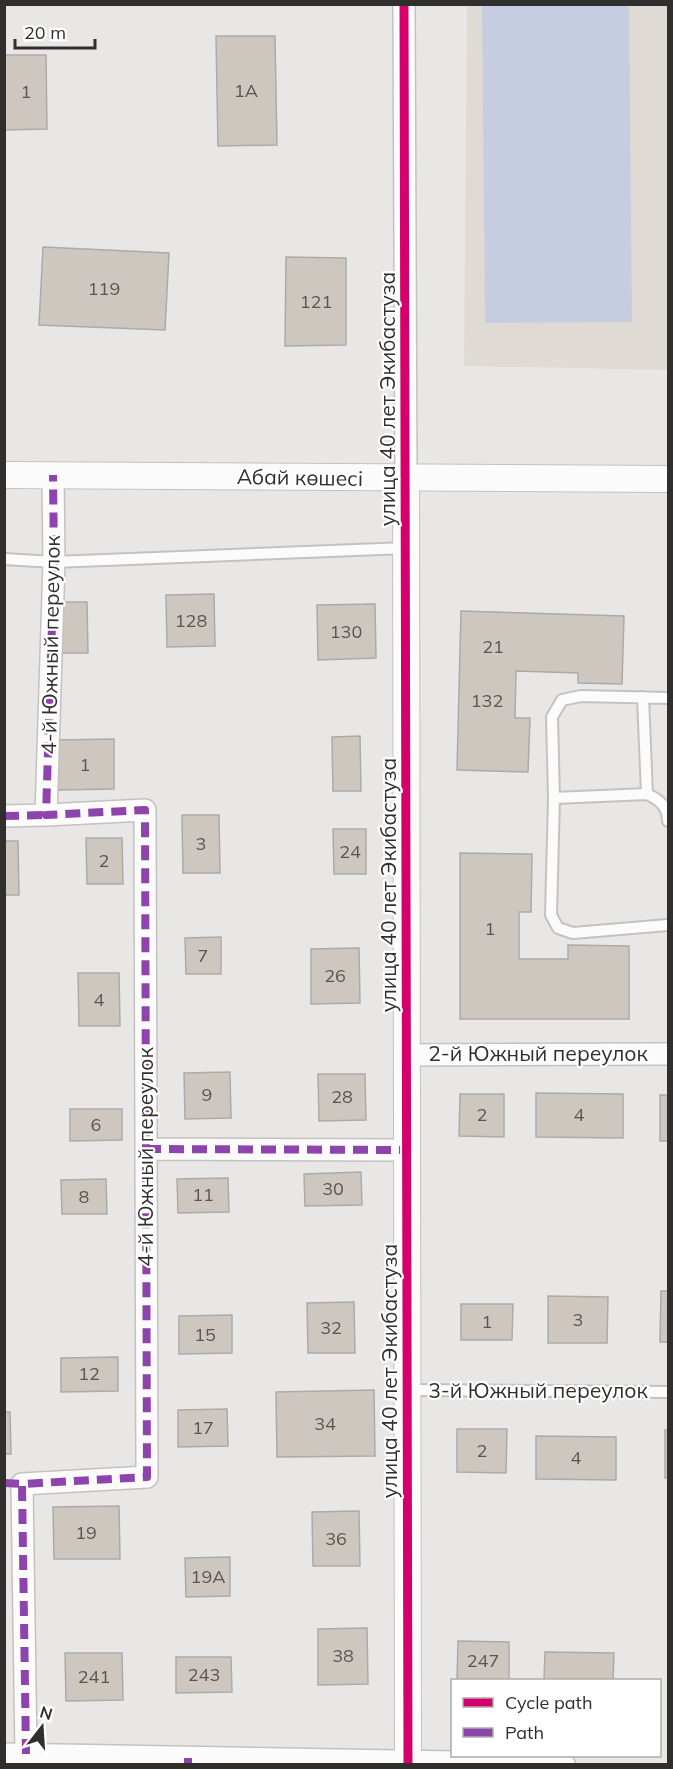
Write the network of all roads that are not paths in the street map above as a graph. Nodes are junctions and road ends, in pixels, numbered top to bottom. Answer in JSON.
{"nodes":[{"id":1,"x":404,"y":4,"type":"edge"},
{"id":2,"x":4,"y":475,"type":"edge"},
{"id":3,"x":53,"y":475,"type":"junction"},
{"id":4,"x":406,"y":479,"type":"junction"},
{"id":5,"x":669,"y":479,"type":"edge"},
{"id":6,"x":406,"y":548,"type":"junction"},
{"id":7,"x":4,"y":559,"type":"edge"},
{"id":8,"x":54,"y":562,"type":"junction"},
{"id":9,"x":643,"y":697,"type":"junction"},
{"id":10,"x":669,"y":698,"type":"edge"},
{"id":11,"x":647,"y":794,"type":"junction"},
{"id":12,"x":554,"y":798,"type":"junction"},
{"id":13,"x":46,"y":815,"type":"junction"},
{"id":14,"x":4,"y":816,"type":"edge"},
{"id":15,"x":669,"y":821,"type":"edge"},
{"id":16,"x":669,"y":925,"type":"edge"},
{"id":17,"x":669,"y":1054,"type":"edge"},
{"id":18,"x":407,"y":1055,"type":"junction"},
{"id":19,"x":146,"y":1149,"type":"junction"},
{"id":20,"x":407,"y":1150,"type":"junction"},
{"id":21,"x":408,"y":1390,"type":"junction"},
{"id":22,"x":669,"y":1392,"type":"edge"},
{"id":23,"x":13,"y":1483,"type":"edge"},
{"id":24,"x":4,"y":1754,"type":"edge"},
{"id":25,"x":26,"y":1754,"type":"junction"},
{"id":26,"x":188,"y":1761,"type":"edge"},
{"id":27,"x":408,"y":1764,"type":"edge"},
{"id":28,"x":564,"y":1764,"type":"edge"}],
"edges":[{"from":1,"to":4,"type":"street","name":"улица 40 лет Экибастуза"},
{"from":2,"to":3,"type":"street","name":"Абай көшесі"},
{"from":3,"to":4,"type":"street","name":"Абай көшесі"},
{"from":3,"to":8,"type":"street","name":"4-й Южный переулок"},
{"from":4,"to":5,"type":"street","name":"Абай көшесі"},
{"from":4,"to":6,"type":"street","name":"улица 40 лет Экибастуза"},
{"from":6,"to":8,"type":"lane"},
{"from":6,"to":18,"type":"street","name":"улица 40 лет Экибастуза"},
{"from":7,"to":8,"type":"lane"},
{"from":8,"to":13,"type":"street","name":"4-й Южный переулок"},
{"from":9,"to":10,"type":"lane"},
{"from":9,"to":11,"type":"lane"},
{"from":9,"to":12,"type":"lane"},
{"from":11,"to":12,"type":"lane"},
{"from":11,"to":15,"type":"lane"},
{"from":12,"to":16,"type":"lane"},
{"from":13,"to":14,"type":"street","name":"4-й Южный переулок"},
{"from":13,"to":19,"type":"street","name":"4-й Южный переулок"},
{"from":17,"to":18,"type":"street","name":"2-й Южный переулок"},
{"from":18,"to":20,"type":"street","name":"улица 40 лет Экибастуза"},
{"from":19,"to":20,"type":"street"},
{"from":19,"to":23,"type":"street","name":"4-й Южный переулок"},
{"from":20,"to":21,"type":"street","name":"улица 40 лет Экибастуза"},
{"from":21,"to":22,"type":"lane","name":"3-й Южный переулок"},
{"from":21,"to":27,"type":"street","name":"улица 40 лет Экибастуза"},
{"from":23,"to":25,"type":"street","name":"4-й Южный переулок"},
{"from":24,"to":25,"type":"street"},
{"from":25,"to":26,"type":"street"},
{"from":26,"to":27,"type":"street"},
{"from":27,"to":28,"type":"street"}]}
